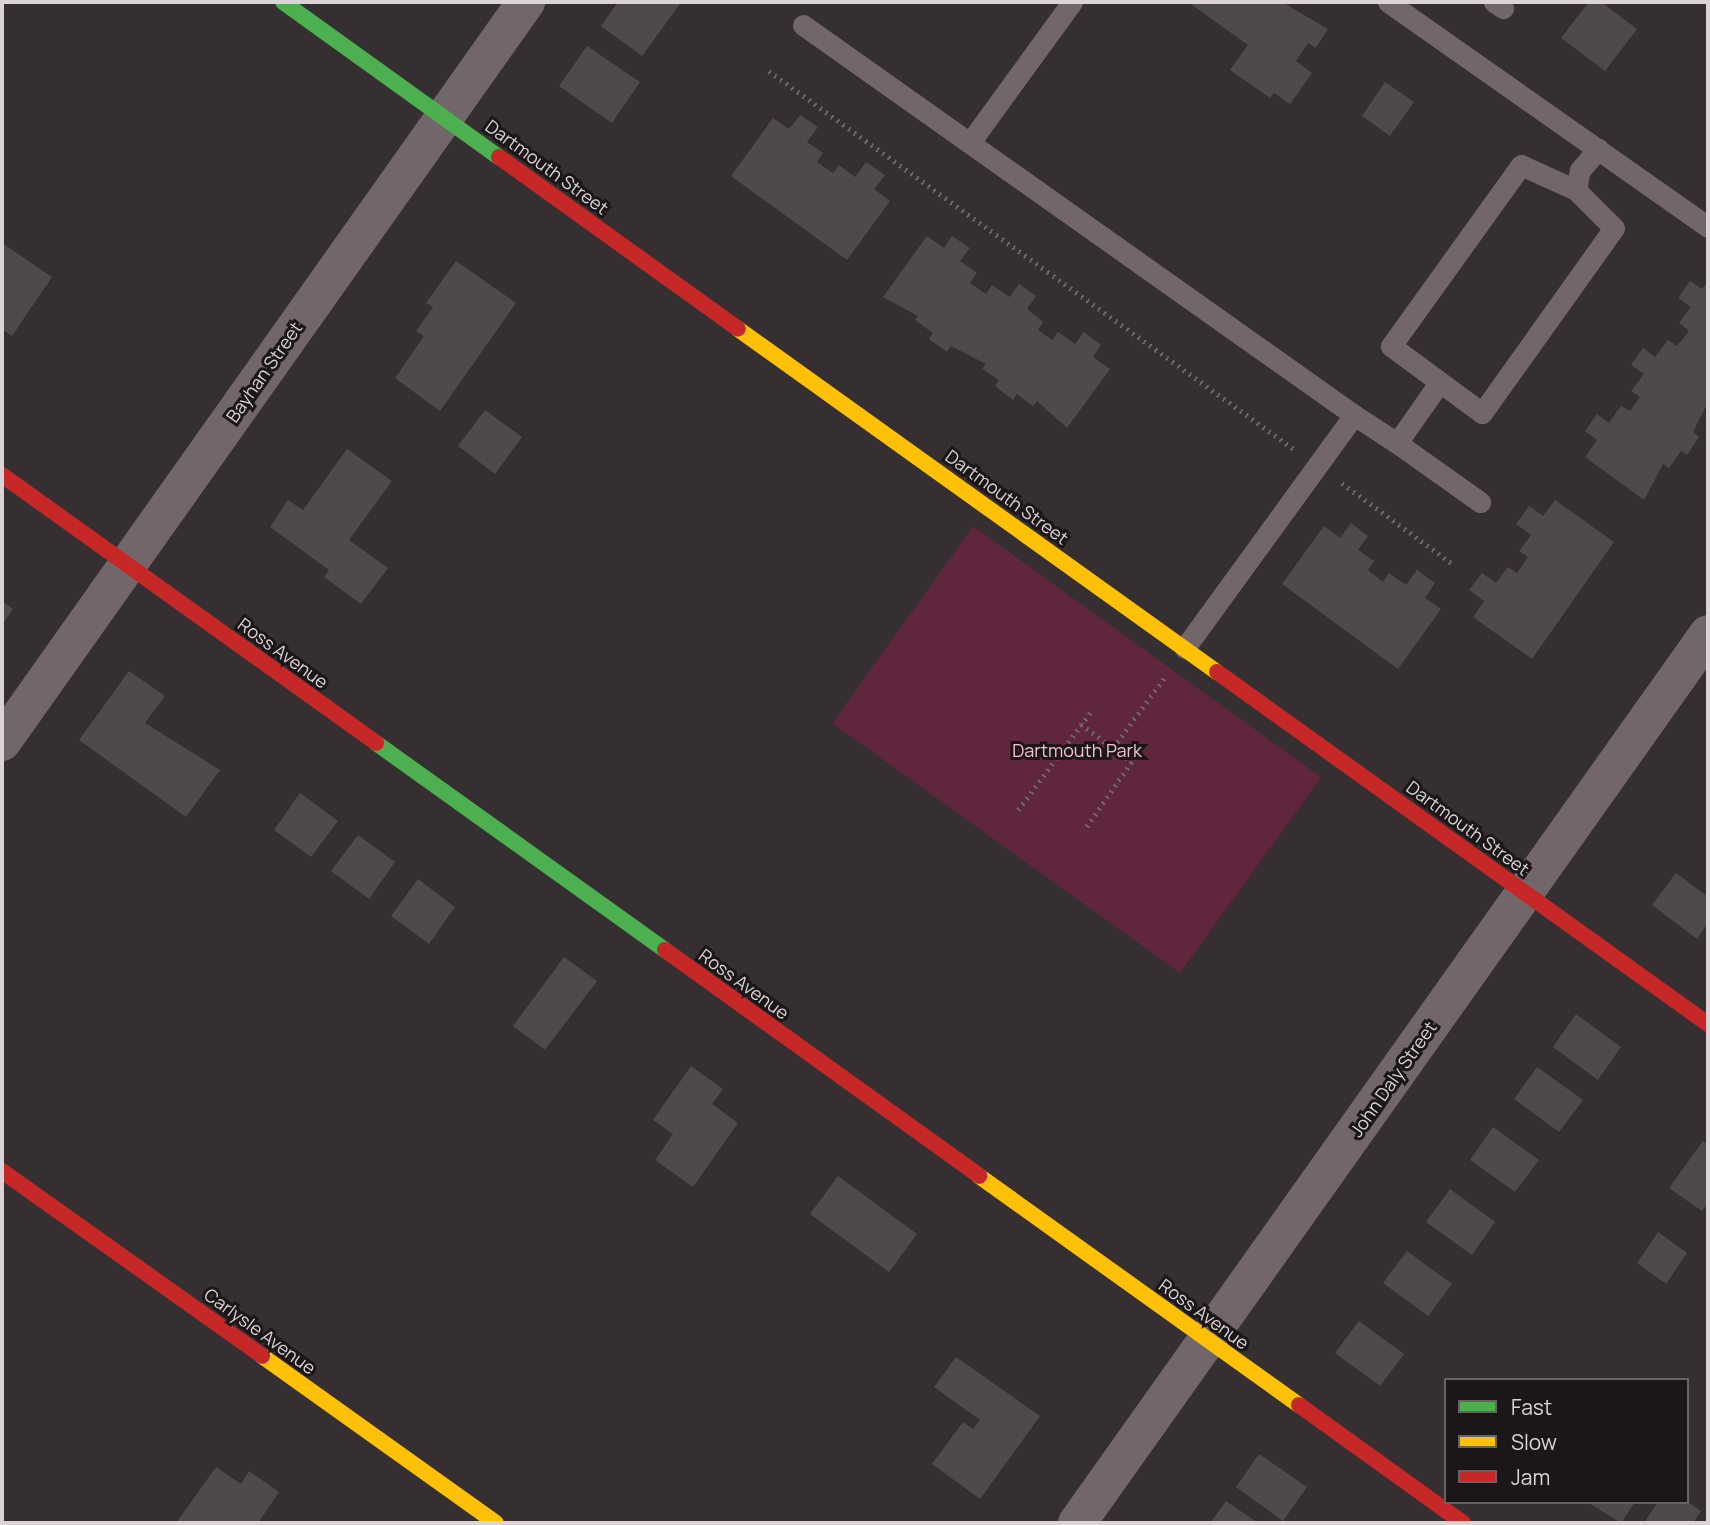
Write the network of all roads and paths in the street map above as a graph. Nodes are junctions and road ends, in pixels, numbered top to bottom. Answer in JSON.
{"nodes":[{"id":1,"x":283,"y":2,"type":"edge"},
{"id":2,"x":526,"y":2,"type":"edge"},
{"id":3,"x":1072,"y":2,"type":"edge"},
{"id":4,"x":1388,"y":2,"type":"edge"},
{"id":5,"x":803,"y":26,"type":"dead end"},
{"id":6,"x":769,"y":71,"type":"dead end"},
{"id":7,"x":444,"y":117,"type":"junction"},
{"id":8,"x":971,"y":141,"type":"junction"},
{"id":9,"x":1598,"y":149,"type":"junction"},
{"id":10,"x":1576,"y":190,"type":"junction"},
{"id":11,"x":1708,"y":227,"type":"edge"},
{"id":12,"x":1439,"y":383,"type":"junction"},
{"id":13,"x":1354,"y":415,"type":"junction"},
{"id":14,"x":1397,"y":443,"type":"junction"},
{"id":15,"x":1302,"y":454,"type":"dead end"},
{"id":16,"x":2,"y":475,"type":"edge"},
{"id":17,"x":1334,"y":493,"type":"dead end"},
{"id":18,"x":1480,"y":502,"type":"dead end"},
{"id":19,"x":128,"y":565,"type":"junction"},
{"id":20,"x":1454,"y":565,"type":"dead end"},
{"id":21,"x":1708,"y":634,"type":"edge"},
{"id":22,"x":1185,"y":648,"type":"junction"},
{"id":23,"x":1092,"y":710,"type":"dead end"},
{"id":24,"x":1081,"y":724,"type":"junction"},
{"id":25,"x":2,"y":742,"type":"edge"},
{"id":26,"x":1113,"y":748,"type":"junction"},
{"id":27,"x":1018,"y":810,"type":"dead end"},
{"id":28,"x":1087,"y":827,"type":"dead end"},
{"id":29,"x":1526,"y":893,"type":"junction"},
{"id":30,"x":1708,"y":1024,"type":"edge"},
{"id":31,"x":2,"y":1171,"type":"edge"},
{"id":32,"x":1207,"y":1340,"type":"junction"},
{"id":33,"x":496,"y":1523,"type":"edge"},
{"id":34,"x":1077,"y":1523,"type":"edge"},
{"id":35,"x":1463,"y":1523,"type":"edge"}],
"edges":[{"from":1,"to":7,"type":"street","name":"Dartmouth Street"},
{"from":2,"to":7,"type":"street","name":"Bayhan Street"},
{"from":3,"to":8,"type":"lane"},
{"from":4,"to":9,"type":"lane"},
{"from":5,"to":8,"type":"lane"},
{"from":6,"to":15,"type":"path"},
{"from":7,"to":19,"type":"street","name":"Bayhan Street"},
{"from":7,"to":22,"type":"street","name":"Dartmouth Street"},
{"from":8,"to":13,"type":"lane"},
{"from":9,"to":10,"type":"lane"},
{"from":9,"to":11,"type":"lane"},
{"from":10,"to":12,"type":"lane"},
{"from":10,"to":12,"type":"lane"},
{"from":12,"to":14,"type":"lane"},
{"from":13,"to":14,"type":"lane"},
{"from":13,"to":22,"type":"lane"},
{"from":14,"to":18,"type":"lane"},
{"from":16,"to":19,"type":"street","name":"Ross Avenue"},
{"from":17,"to":20,"type":"path"},
{"from":19,"to":25,"type":"street","name":"Bayhan Street"},
{"from":19,"to":32,"type":"street","name":"Ross Avenue"},
{"from":21,"to":29,"type":"street","name":"John Daly Street"},
{"from":22,"to":26,"type":"path"},
{"from":22,"to":29,"type":"street","name":"Dartmouth Street"},
{"from":23,"to":24,"type":"path"},
{"from":24,"to":26,"type":"path"},
{"from":24,"to":27,"type":"path"},
{"from":26,"to":28,"type":"path"},
{"from":29,"to":30,"type":"street","name":"Dartmouth Street"},
{"from":29,"to":32,"type":"street","name":"John Daly Street"},
{"from":31,"to":33,"type":"street","name":"Carlysle Avenue"},
{"from":32,"to":34,"type":"street","name":"John Daly Street"},
{"from":32,"to":35,"type":"street","name":"Ross Avenue"}]}
